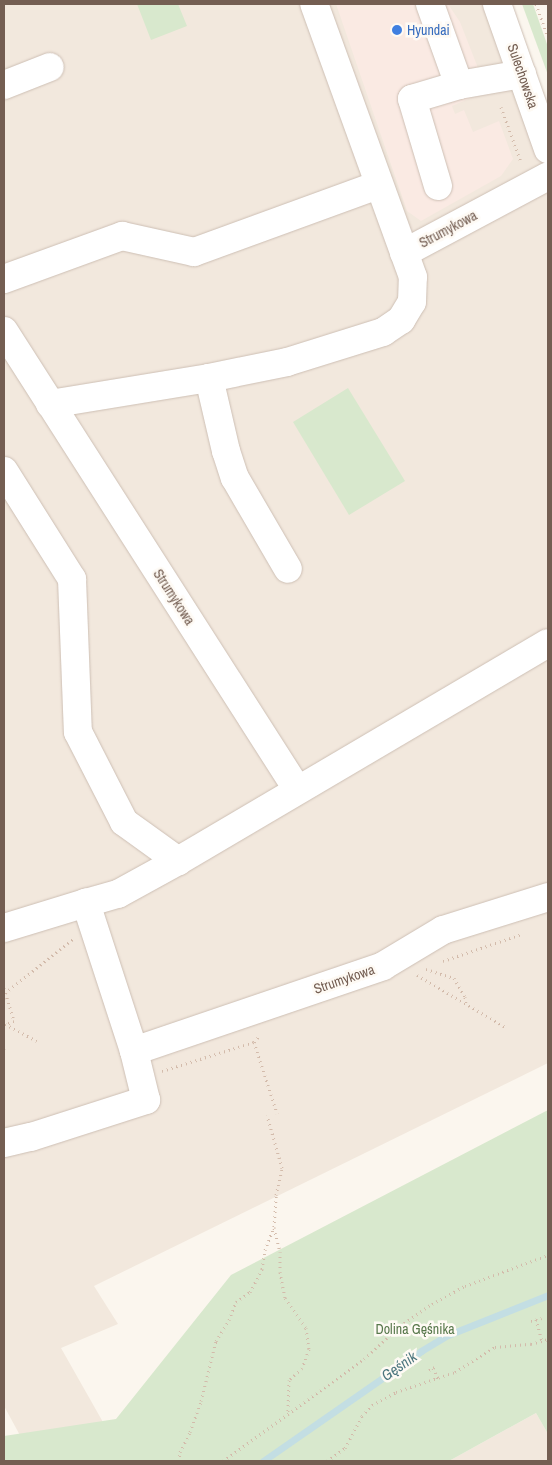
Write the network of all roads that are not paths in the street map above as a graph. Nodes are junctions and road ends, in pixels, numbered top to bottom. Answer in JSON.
{"nodes":[{"id":1,"x":314,"y":4,"type":"edge"},
{"id":2,"x":430,"y":4,"type":"edge"},
{"id":3,"x":497,"y":4,"type":"edge"},
{"id":4,"x":50,"y":67,"type":"dead end"},
{"id":5,"x":522,"y":74,"type":"junction"},
{"id":6,"x":4,"y":85,"type":"edge"},
{"id":7,"x":459,"y":85,"type":"junction"},
{"id":8,"x":547,"y":139,"type":"edge"},
{"id":9,"x":548,"y":176,"type":"edge"},
{"id":10,"x":378,"y":185,"type":"junction"},
{"id":11,"x":438,"y":186,"type":"dead end"},
{"id":12,"x":404,"y":253,"type":"junction"},
{"id":13,"x":4,"y":279,"type":"edge"},
{"id":14,"x":4,"y":331,"type":"edge"},
{"id":15,"x":209,"y":378,"type":"junction"},
{"id":16,"x":50,"y":404,"type":"junction"},
{"id":17,"x":4,"y":470,"type":"edge"},
{"id":18,"x":288,"y":569,"type":"dead end"},
{"id":19,"x":548,"y":643,"type":"edge"},
{"id":20,"x":297,"y":789,"type":"junction"},
{"id":21,"x":178,"y":861,"type":"junction"},
{"id":22,"x":548,"y":897,"type":"edge"},
{"id":23,"x":90,"y":913,"type":"junction"},
{"id":24,"x":4,"y":928,"type":"edge"},
{"id":25,"x":134,"y":1051,"type":"junction"},
{"id":26,"x":4,"y":1143,"type":"edge"}],
"edges":[{"from":1,"to":10,"type":"street"},
{"from":2,"to":7,"type":"street"},
{"from":3,"to":5,"type":"street","name":"Sulechowska"},
{"from":4,"to":6,"type":"street"},
{"from":5,"to":7,"type":"street"},
{"from":5,"to":8,"type":"street","name":"Sulechowska"},
{"from":7,"to":11,"type":"street"},
{"from":9,"to":12,"type":"street","name":"Strumykowa"},
{"from":10,"to":12,"type":"street"},
{"from":10,"to":13,"type":"street"},
{"from":12,"to":15,"type":"street","name":"Strumykowa"},
{"from":14,"to":16,"type":"street","name":"Strumykowa"},
{"from":15,"to":16,"type":"street","name":"Strumykowa"},
{"from":15,"to":18,"type":"street"},
{"from":16,"to":20,"type":"street","name":"Strumykowa"},
{"from":17,"to":21,"type":"street"},
{"from":19,"to":20,"type":"street"},
{"from":20,"to":21,"type":"street"},
{"from":21,"to":23,"type":"street"},
{"from":22,"to":25,"type":"street","name":"Strumykowa"},
{"from":23,"to":24,"type":"street"},
{"from":23,"to":25,"type":"street"},
{"from":25,"to":26,"type":"street"}]}
